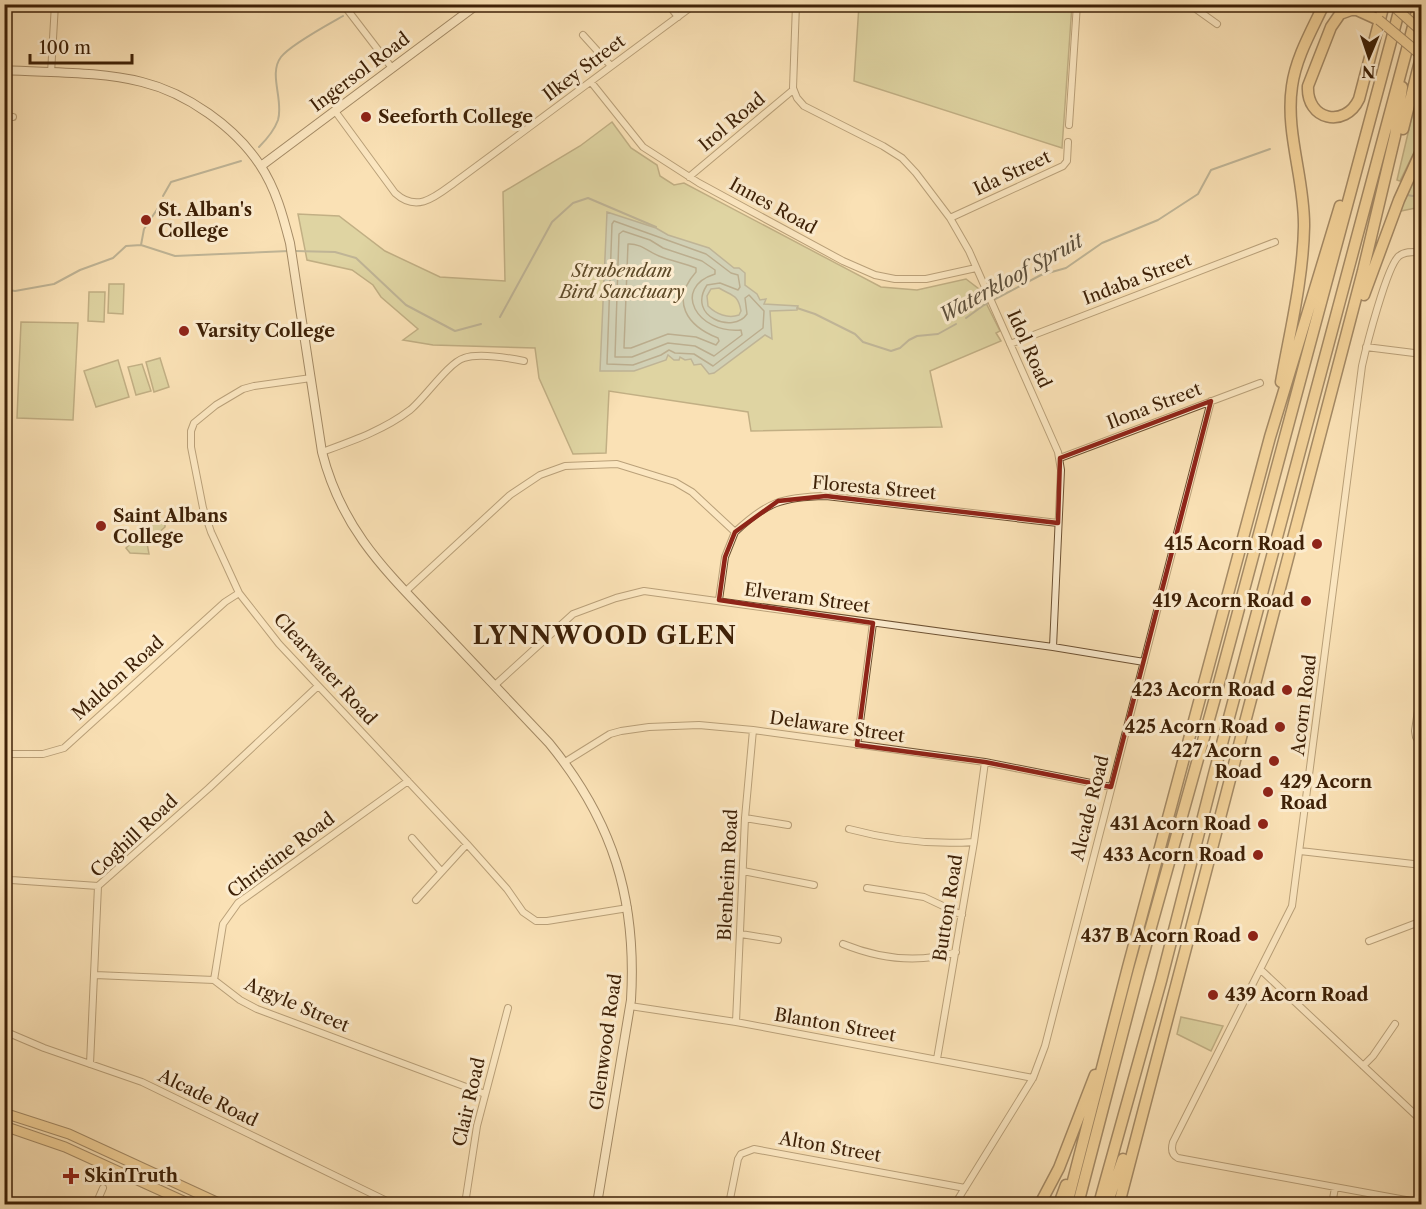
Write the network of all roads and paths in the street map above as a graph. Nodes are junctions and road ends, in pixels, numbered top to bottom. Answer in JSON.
{"nodes":[{"id":1,"x":55,"y":4,"type":"edge"},
{"id":2,"x":343,"y":4,"type":"edge"},
{"id":3,"x":478,"y":4,"type":"edge"},
{"id":4,"x":668,"y":4,"type":"edge"},
{"id":5,"x":694,"y":4,"type":"edge"},
{"id":6,"x":796,"y":4,"type":"edge"},
{"id":7,"x":1077,"y":4,"type":"edge"},
{"id":8,"x":1189,"y":4,"type":"edge"},
{"id":9,"x":1324,"y":4,"type":"edge"},
{"id":10,"x":1384,"y":4,"type":"edge"},
{"id":11,"x":1391,"y":4,"type":"edge"},
{"id":12,"x":1401,"y":4,"type":"edge"},
{"id":13,"x":1419,"y":4,"type":"edge"},
{"id":14,"x":1361,"y":7,"type":"edge"},
{"id":15,"x":678,"y":17,"type":"junction"},
{"id":16,"x":1379,"y":20,"type":"joint"},
{"id":17,"x":1217,"y":24,"type":"dead end"},
{"id":18,"x":1421,"y":30,"type":"edge"},
{"id":19,"x":583,"y":35,"type":"dead end"},
{"id":20,"x":1422,"y":55,"type":"edge"},
{"id":21,"x":1403,"y":63,"type":"junction"},
{"id":22,"x":611,"y":66,"type":"junction"},
{"id":23,"x":393,"y":68,"type":"junction"},
{"id":24,"x":4,"y":70,"type":"edge"},
{"id":25,"x":51,"y":73,"type":"junction"},
{"id":26,"x":591,"y":82,"type":"junction"},
{"id":27,"x":794,"y":90,"type":"junction"},
{"id":28,"x":335,"y":111,"type":"junction"},
{"id":29,"x":4,"y":116,"type":"edge"},
{"id":30,"x":13,"y":117,"type":"dead end"},
{"id":31,"x":1369,"y":123,"type":"junction"},
{"id":32,"x":1069,"y":125,"type":"dead end"},
{"id":33,"x":1068,"y":142,"type":"dead end"},
{"id":34,"x":1422,"y":149,"type":"edge"},
{"id":35,"x":261,"y":166,"type":"junction"},
{"id":36,"x":689,"y":177,"type":"junction"},
{"id":37,"x":950,"y":218,"type":"junction"},
{"id":38,"x":1275,"y":242,"type":"dead end"},
{"id":39,"x":1422,"y":252,"type":"edge"},
{"id":40,"x":1367,"y":255,"type":"junction"},
{"id":41,"x":976,"y":268,"type":"junction"},
{"id":42,"x":1010,"y":344,"type":"junction"},
{"id":43,"x":1366,"y":347,"type":"junction"},
{"id":44,"x":1422,"y":354,"type":"edge"},
{"id":45,"x":524,"y":361,"type":"dead end"},
{"id":46,"x":1338,"y":362,"type":"junction"},
{"id":47,"x":311,"y":378,"type":"junction"},
{"id":48,"x":1260,"y":383,"type":"dead end"},
{"id":49,"x":1210,"y":401,"type":"junction"},
{"id":50,"x":1270,"y":437,"type":"junction"},
{"id":51,"x":322,"y":452,"type":"junction"},
{"id":52,"x":1060,"y":458,"type":"junction"},
{"id":53,"x":1058,"y":524,"type":"junction"},
{"id":54,"x":735,"y":532,"type":"junction"},
{"id":55,"x":406,"y":591,"type":"junction"},
{"id":56,"x":239,"y":593,"type":"junction"},
{"id":57,"x":719,"y":600,"type":"junction"},
{"id":58,"x":873,"y":623,"type":"junction"},
{"id":59,"x":1053,"y":647,"type":"junction"},
{"id":60,"x":1144,"y":662,"type":"junction"},
{"id":61,"x":1422,"y":682,"type":"edge"},
{"id":62,"x":495,"y":685,"type":"junction"},
{"id":63,"x":318,"y":686,"type":"junction"},
{"id":64,"x":753,"y":730,"type":"junction"},
{"id":65,"x":857,"y":745,"type":"junction"},
{"id":66,"x":1422,"y":746,"type":"edge"},
{"id":67,"x":4,"y":754,"type":"edge"},
{"id":68,"x":565,"y":762,"type":"junction"},
{"id":69,"x":985,"y":762,"type":"junction"},
{"id":70,"x":408,"y":781,"type":"junction"},
{"id":71,"x":1111,"y":787,"type":"junction"},
{"id":72,"x":745,"y":818,"type":"junction"},
{"id":73,"x":788,"y":825,"type":"dead end"},
{"id":74,"x":849,"y":829,"type":"dead end"},
{"id":75,"x":412,"y":838,"type":"dead end"},
{"id":76,"x":974,"y":842,"type":"junction"},
{"id":77,"x":467,"y":844,"type":"junction"},
{"id":78,"x":1300,"y":851,"type":"junction"},
{"id":79,"x":1422,"y":865,"type":"edge"},
{"id":80,"x":441,"y":871,"type":"junction"},
{"id":81,"x":743,"y":871,"type":"junction"},
{"id":82,"x":4,"y":877,"type":"edge"},
{"id":83,"x":814,"y":885,"type":"dead end"},
{"id":84,"x":98,"y":886,"type":"junction"},
{"id":85,"x":867,"y":888,"type":"dead end"},
{"id":86,"x":416,"y":900,"type":"dead end"},
{"id":87,"x":628,"y":908,"type":"junction"},
{"id":88,"x":962,"y":915,"type":"junction"},
{"id":89,"x":1422,"y":921,"type":"edge"},
{"id":90,"x":741,"y":934,"type":"junction"},
{"id":91,"x":778,"y":940,"type":"dead end"},
{"id":92,"x":1369,"y":941,"type":"dead end"},
{"id":93,"x":843,"y":944,"type":"dead end"},
{"id":94,"x":956,"y":952,"type":"junction"},
{"id":95,"x":1128,"y":966,"type":"junction"},
{"id":96,"x":1261,"y":970,"type":"junction"},
{"id":97,"x":95,"y":975,"type":"junction"},
{"id":98,"x":214,"y":980,"type":"junction"},
{"id":99,"x":630,"y":1006,"type":"junction"},
{"id":100,"x":508,"y":1008,"type":"dead end"},
{"id":101,"x":736,"y":1022,"type":"junction"},
{"id":102,"x":1395,"y":1024,"type":"dead end"},
{"id":103,"x":4,"y":1031,"type":"edge"},
{"id":104,"x":937,"y":1059,"type":"junction"},
{"id":105,"x":90,"y":1064,"type":"junction"},
{"id":106,"x":1363,"y":1066,"type":"junction"},
{"id":107,"x":1152,"y":1076,"type":"junction"},
{"id":108,"x":1032,"y":1078,"type":"junction"},
{"id":109,"x":1098,"y":1087,"type":"junction"},
{"id":110,"x":485,"y":1094,"type":"junction"},
{"id":111,"x":4,"y":1113,"type":"edge"},
{"id":112,"x":1422,"y":1121,"type":"edge"},
{"id":113,"x":4,"y":1126,"type":"edge"},
{"id":114,"x":103,"y":1188,"type":"dead end"},
{"id":115,"x":965,"y":1188,"type":"junction"},
{"id":116,"x":1335,"y":1188,"type":"junction"},
{"id":117,"x":1422,"y":1203,"type":"edge"},
{"id":118,"x":96,"y":1204,"type":"edge"},
{"id":119,"x":190,"y":1204,"type":"edge"},
{"id":120,"x":217,"y":1204,"type":"edge"},
{"id":121,"x":393,"y":1204,"type":"edge"},
{"id":122,"x":465,"y":1204,"type":"edge"},
{"id":123,"x":597,"y":1204,"type":"edge"},
{"id":124,"x":729,"y":1204,"type":"edge"},
{"id":125,"x":955,"y":1204,"type":"edge"},
{"id":126,"x":1040,"y":1204,"type":"edge"},
{"id":127,"x":1059,"y":1204,"type":"edge"},
{"id":128,"x":1067,"y":1204,"type":"edge"},
{"id":129,"x":1078,"y":1204,"type":"edge"},
{"id":130,"x":1100,"y":1204,"type":"edge"},
{"id":131,"x":1107,"y":1204,"type":"edge"},
{"id":132,"x":1119,"y":1204,"type":"edge"},
{"id":133,"x":1332,"y":1204,"type":"edge"}],
"edges":[{"from":1,"to":25,"type":"street"},
{"from":2,"to":23,"type":"street"},
{"from":3,"to":23,"type":"street","name":"Ingersol Road"},
{"from":4,"to":15,"type":"street"},
{"from":5,"to":15,"type":"street","name":"Ilkey Street"},
{"from":6,"to":27,"type":"street"},
{"from":7,"to":32,"type":"street"},
{"from":8,"to":17,"type":"street"},
{"from":9,"to":50,"type":"highway"},
{"from":10,"to":14,"type":"highway"},
{"from":11,"to":18,"type":"main road","bridge":true},
{"from":12,"to":31,"type":"highway"},
{"from":13,"to":21,"type":"highway"},
{"from":14,"to":16,"type":"highway"},
{"from":15,"to":22,"type":"street","name":"Ilkey Street"},
{"from":16,"to":20,"type":"main road","bridge":true},
{"from":19,"to":22,"type":"street"},
{"from":20,"to":40,"type":"highway"},
{"from":21,"to":40,"type":"highway"},
{"from":21,"to":130,"type":"highway"},
{"from":22,"to":26,"type":"street","name":"Ilkey Street"},
{"from":23,"to":28,"type":"street","name":"Ingersol Road"},
{"from":24,"to":25,"type":"street","name":"Glenwood Road"},
{"from":25,"to":35,"type":"street","name":"Glenwood Road"},
{"from":26,"to":28,"type":"street","name":"Ilkey Street"},
{"from":26,"to":36,"type":"street","name":"Innes Road"},
{"from":27,"to":36,"type":"street","name":"Irol Road"},
{"from":27,"to":37,"type":"street","name":"Idol Road"},
{"from":28,"to":35,"type":"street","name":"Ingersol Road"},
{"from":29,"to":30,"type":"street"},
{"from":31,"to":50,"type":"highway"},
{"from":31,"to":129,"type":"highway"},
{"from":33,"to":37,"type":"street","name":"Ida Street"},
{"from":34,"to":46,"type":"highway"},
{"from":35,"to":47,"type":"street","name":"Glenwood Road"},
{"from":36,"to":41,"type":"street","name":"Innes Road"},
{"from":37,"to":41,"type":"street","name":"Idol Road"},
{"from":38,"to":42,"type":"street","name":"Indaba Street"},
{"from":39,"to":43,"type":"street","name":"Acorn Road"},
{"from":40,"to":46,"type":"highway"},
{"from":41,"to":42,"type":"street","name":"Idol Road"},
{"from":42,"to":52,"type":"street","name":"Idol Road"},
{"from":43,"to":44,"type":"street"},
{"from":43,"to":78,"type":"street","name":"Acorn Road"},
{"from":45,"to":51,"type":"street"},
{"from":46,"to":107,"type":"highway"},
{"from":47,"to":51,"type":"street","name":"Glenwood Road"},
{"from":47,"to":56,"type":"street","name":"Clearwater Road"},
{"from":48,"to":49,"type":"street","name":"Ilona Street"},
{"from":49,"to":52,"type":"street","name":"Ilona Street"},
{"from":49,"to":60,"type":"street","name":"Alcade Road"},
{"from":50,"to":95,"type":"highway"},
{"from":51,"to":55,"type":"street","name":"Glenwood Road"},
{"from":52,"to":53,"type":"street","name":"Idol Road"},
{"from":53,"to":54,"type":"street","name":"Floresta Street"},
{"from":53,"to":59,"type":"street","name":"Idol Road"},
{"from":54,"to":55,"type":"street"},
{"from":54,"to":57,"type":"street"},
{"from":55,"to":62,"type":"street","name":"Glenwood Road"},
{"from":56,"to":63,"type":"street","name":"Clearwater Road"},
{"from":56,"to":67,"type":"street","name":"Maldon Road"},
{"from":57,"to":58,"type":"street","name":"Elveram Street"},
{"from":57,"to":62,"type":"street","name":"Elveram Street"},
{"from":58,"to":59,"type":"street","name":"Elveram Street"},
{"from":58,"to":65,"type":"street"},
{"from":59,"to":60,"type":"street","name":"Elveram Street"},
{"from":60,"to":71,"type":"street","name":"Alcade Road"},
{"from":61,"to":66,"type":"street"},
{"from":62,"to":68,"type":"street","name":"Glenwood Road"},
{"from":63,"to":70,"type":"street","name":"Clearwater Road"},
{"from":63,"to":84,"type":"street","name":"Coghill Road"},
{"from":64,"to":65,"type":"street","name":"Delaware Street"},
{"from":64,"to":68,"type":"street","name":"Delaware Street"},
{"from":64,"to":72,"type":"street","name":"Blenheim Road"},
{"from":65,"to":69,"type":"street","name":"Delaware Street"},
{"from":68,"to":87,"type":"street","name":"Glenwood Road"},
{"from":69,"to":71,"type":"street","name":"Delaware Street"},
{"from":69,"to":76,"type":"street","name":"Button Road"},
{"from":70,"to":77,"type":"street","name":"Clearwater Road"},
{"from":70,"to":98,"type":"street","name":"Christine Road"},
{"from":71,"to":108,"type":"street","name":"Alcade Road"},
{"from":72,"to":73,"type":"street"},
{"from":72,"to":81,"type":"street","name":"Blenheim Road"},
{"from":74,"to":76,"type":"street"},
{"from":75,"to":80,"type":"street"},
{"from":76,"to":88,"type":"street","name":"Button Road"},
{"from":77,"to":80,"type":"street"},
{"from":77,"to":87,"type":"street","name":"Clearwater Road"},
{"from":78,"to":79,"type":"street"},
{"from":78,"to":96,"type":"street","name":"Acorn Road"},
{"from":80,"to":86,"type":"street"},
{"from":81,"to":83,"type":"street"},
{"from":81,"to":90,"type":"street","name":"Blenheim Road"},
{"from":82,"to":84,"type":"street"},
{"from":84,"to":97,"type":"street","name":"Coghill Road"},
{"from":85,"to":88,"type":"street"},
{"from":87,"to":99,"type":"street","name":"Glenwood Road"},
{"from":88,"to":94,"type":"street","name":"Button Road"},
{"from":89,"to":92,"type":"street"},
{"from":90,"to":91,"type":"street"},
{"from":90,"to":101,"type":"street","name":"Blenheim Road"},
{"from":93,"to":94,"type":"street"},
{"from":94,"to":104,"type":"street","name":"Button Road"},
{"from":95,"to":109,"type":"highway"},
{"from":95,"to":126,"type":"highway"},
{"from":96,"to":106,"type":"street"},
{"from":96,"to":116,"type":"street","name":"Acorn Road"},
{"from":97,"to":98,"type":"street"},
{"from":97,"to":105,"type":"street","name":"Coghill Road"},
{"from":98,"to":110,"type":"street","name":"Argyle Street"},
{"from":99,"to":101,"type":"street","name":"Blanton Street"},
{"from":99,"to":123,"type":"street","name":"Glenwood Road"},
{"from":100,"to":110,"type":"street","name":"Clair Road"},
{"from":101,"to":104,"type":"street","name":"Blanton Street"},
{"from":102,"to":106,"type":"street"},
{"from":103,"to":105,"type":"street","name":"Alcade Road"},
{"from":104,"to":108,"type":"street","name":"Blanton Street"},
{"from":105,"to":121,"type":"street","name":"Alcade Road"},
{"from":106,"to":112,"type":"street"},
{"from":107,"to":131,"type":"highway"},
{"from":107,"to":132,"type":"highway"},
{"from":108,"to":115,"type":"street","name":"Alcade Road"},
{"from":109,"to":127,"type":"highway"},
{"from":109,"to":128,"type":"highway"},
{"from":110,"to":122,"type":"street","name":"Clair Road"},
{"from":111,"to":120,"type":"main road"},
{"from":113,"to":119,"type":"main road"},
{"from":114,"to":118,"type":"street"},
{"from":115,"to":124,"type":"street","name":"Alton Street"},
{"from":115,"to":125,"type":"street","name":"Alcade Road"},
{"from":116,"to":117,"type":"street"},
{"from":116,"to":133,"type":"street"}]}
